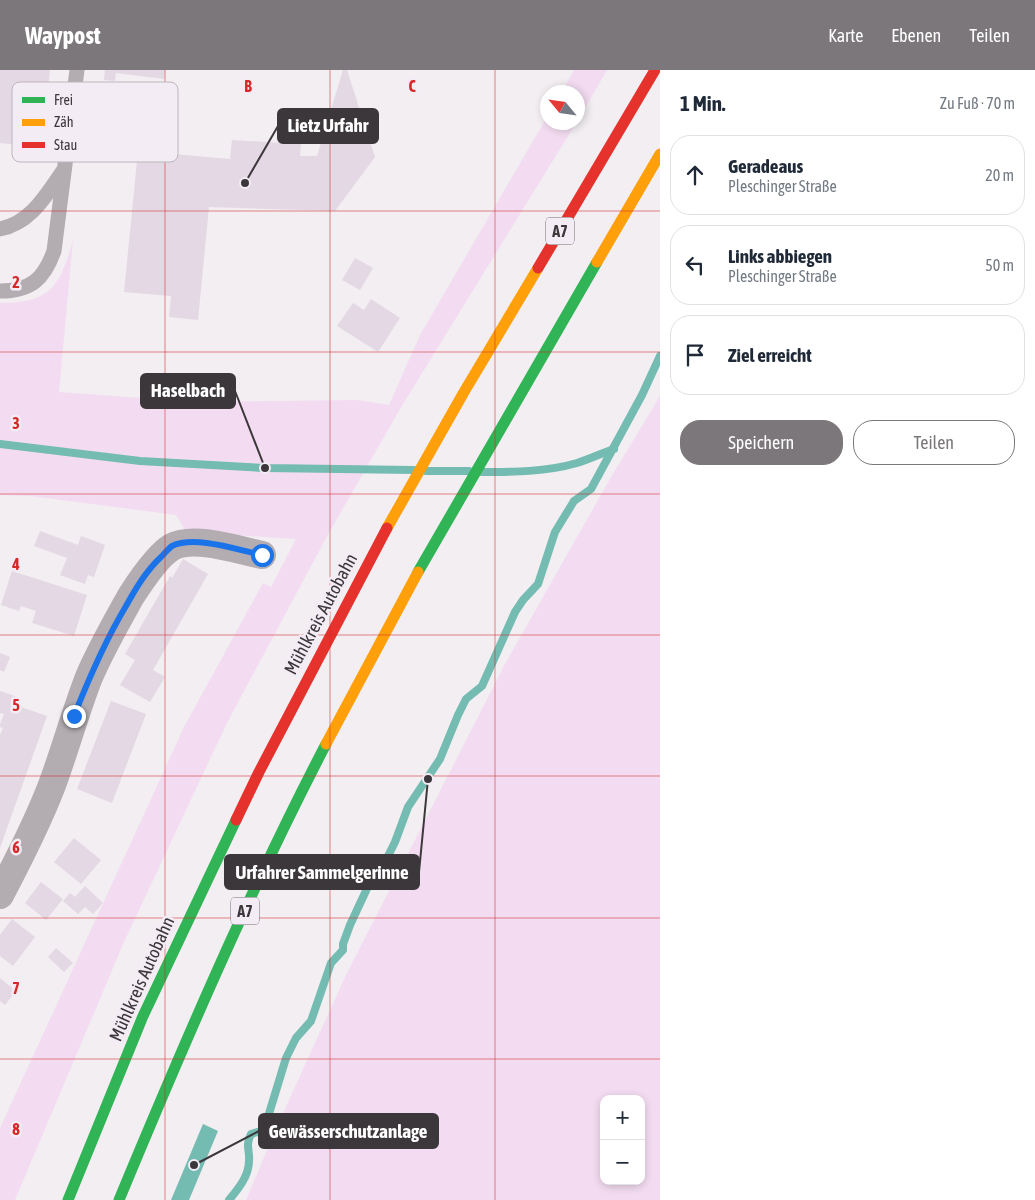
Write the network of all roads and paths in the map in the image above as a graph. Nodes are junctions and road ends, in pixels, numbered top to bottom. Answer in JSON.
{"nodes":[{"id":1,"x":655,"y":70,"type":"edge"},
{"id":2,"x":660,"y":154,"type":"edge"},
{"id":3,"x":66,"y":162,"type":"edge"},
{"id":4,"x":65,"y":167,"type":"junction"},
{"id":5,"x":0,"y":229,"type":"edge"},
{"id":6,"x":0,"y":291,"type":"edge"},
{"id":7,"x":262,"y":555,"type":"dead end"},
{"id":8,"x":0,"y":895,"type":"edge"},
{"id":9,"x":68,"y":1200,"type":"edge"},
{"id":10,"x":119,"y":1200,"type":"edge"}],
"edges":[{"from":1,"to":9,"type":"highway","name":"Mühlkreis Autobahn","number":"A7"},
{"from":2,"to":10,"type":"highway","number":"A7"},
{"from":3,"to":4,"type":"lane"},
{"from":4,"to":5,"type":"lane"},
{"from":4,"to":6,"type":"lane"},
{"from":7,"to":8,"type":"street"}]}
